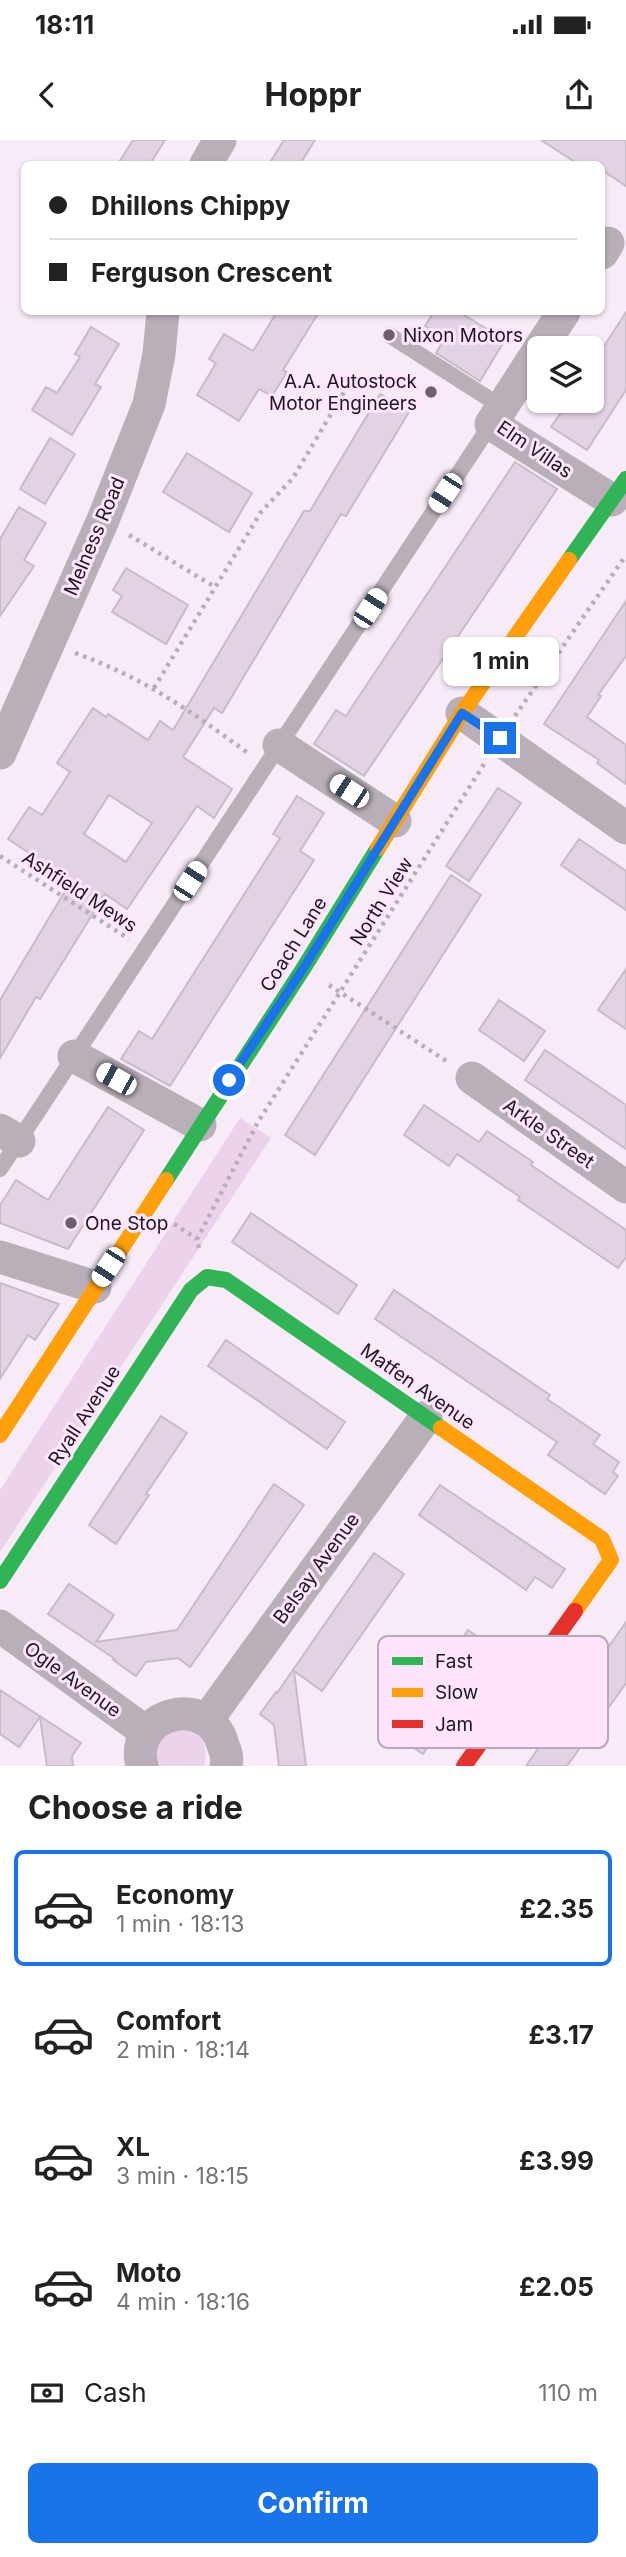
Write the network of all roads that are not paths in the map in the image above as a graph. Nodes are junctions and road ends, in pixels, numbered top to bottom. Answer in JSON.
{"nodes":[{"id":1,"x":220,"y":140,"type":"edge"},
{"id":2,"x":208,"y":161,"type":"edge"},
{"id":3,"x":163,"y":315,"type":"edge"},
{"id":4,"x":562,"y":315,"type":"edge"},
{"id":5,"x":389,"y":335,"type":"dead end"},
{"id":6,"x":548,"y":336,"type":"edge"},
{"id":7,"x":527,"y":369,"type":"edge"},
{"id":8,"x":497,"y":415,"type":"junction"},
{"id":9,"x":619,"y":490,"type":"edge"},
{"id":10,"x":462,"y":713,"type":"junction"},
{"id":11,"x":0,"y":753,"type":"edge"},
{"id":12,"x":272,"y":755,"type":"junction"},
{"id":13,"x":395,"y":821,"type":"junction"},
{"id":14,"x":626,"y":828,"type":"edge"},
{"id":15,"x":74,"y":1056,"type":"junction"},
{"id":16,"x":472,"y":1078,"type":"road end"},
{"id":17,"x":200,"y":1125,"type":"junction"},
{"id":18,"x":9,"y":1135,"type":"edge"},
{"id":19,"x":0,"y":1169,"type":"edge"},
{"id":20,"x":626,"y":1187,"type":"edge"},
{"id":21,"x":0,"y":1257,"type":"edge"},
{"id":22,"x":207,"y":1277,"type":"joint"},
{"id":23,"x":95,"y":1287,"type":"junction"},
{"id":24,"x":426,"y":1417,"type":"junction"},
{"id":25,"x":0,"y":1435,"type":"edge"},
{"id":26,"x":613,"y":1546,"type":"edge"},
{"id":27,"x":0,"y":1581,"type":"edge"},
{"id":28,"x":0,"y":1626,"type":"edge"},
{"id":29,"x":552,"y":1636,"type":"edge"},
{"id":30,"x":207,"y":1720,"type":"junction"},
{"id":31,"x":146,"y":1732,"type":"junction"},
{"id":32,"x":476,"y":1748,"type":"edge"},
{"id":33,"x":142,"y":1766,"type":"edge"},
{"id":34,"x":226,"y":1766,"type":"edge"},
{"id":35,"x":464,"y":1766,"type":"edge"}],
"edges":[{"from":1,"to":2,"type":"street"},
{"from":3,"to":11,"type":"street","name":"Melness Road"},
{"from":4,"to":6,"type":"street","name":"Elm Villas"},
{"from":5,"to":8,"type":"lane"},
{"from":7,"to":8,"type":"street","name":"Elm Villas"},
{"from":8,"to":9,"type":"street","name":"Elm Villas"},
{"from":8,"to":12,"type":"lane"},
{"from":9,"to":10,"type":"street","name":"Coach Lane"},
{"from":10,"to":13,"type":"street","name":"Coach Lane"},
{"from":10,"to":14,"type":"street"},
{"from":12,"to":13,"type":"street"},
{"from":12,"to":15,"type":"lane"},
{"from":13,"to":17,"type":"street","name":"Coach Lane"},
{"from":15,"to":17,"type":"street"},
{"from":15,"to":18,"type":"lane"},
{"from":16,"to":20,"type":"street","name":"Arkle Street"},
{"from":17,"to":23,"type":"street","name":"Coach Lane"},
{"from":18,"to":19,"type":"lane"},
{"from":21,"to":23,"type":"street"},
{"from":22,"to":24,"type":"street","name":"Matfen Avenue"},
{"from":22,"to":27,"type":"street","name":"Ryall Avenue"},
{"from":23,"to":25,"type":"street","name":"Coach Lane"},
{"from":24,"to":26,"type":"street","name":"Matfen Avenue"},
{"from":24,"to":30,"type":"street","name":"Belsay Avenue"},
{"from":26,"to":29,"type":"street"},
{"from":28,"to":31,"type":"street","name":"Ogle Avenue"},
{"from":30,"to":31,"type":"street"},
{"from":30,"to":34,"type":"street"},
{"from":31,"to":33,"type":"street"},
{"from":32,"to":35,"type":"street"}]}
